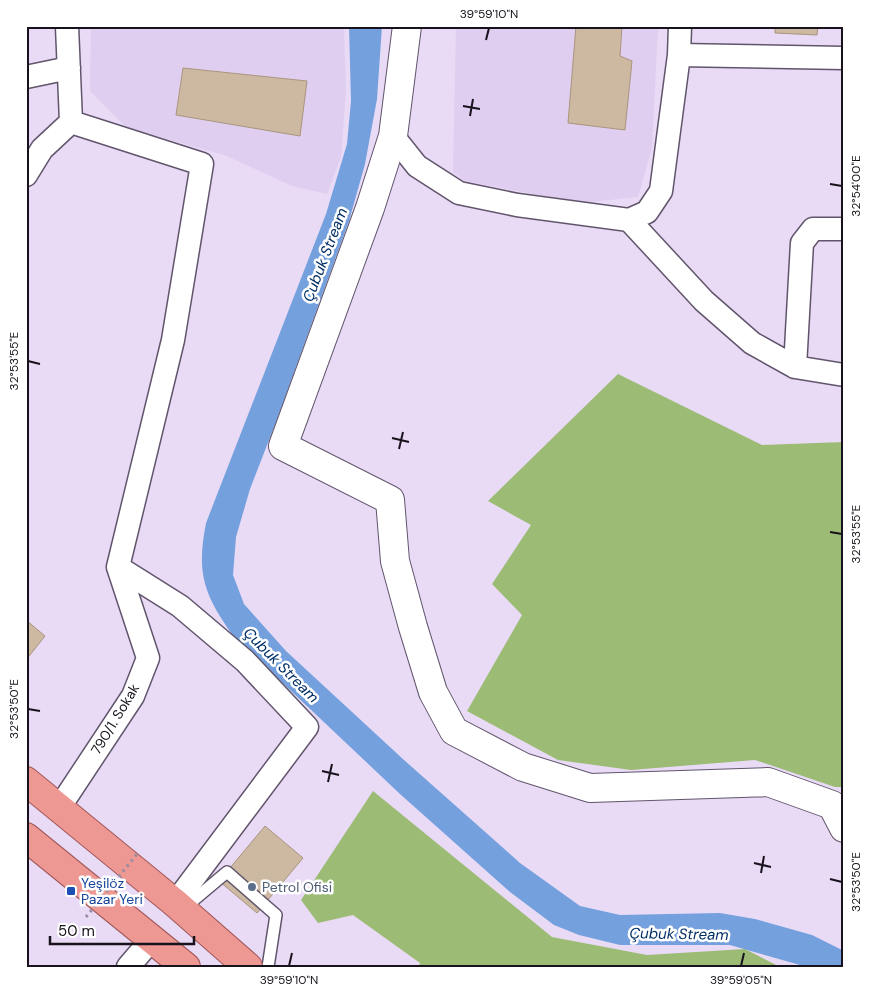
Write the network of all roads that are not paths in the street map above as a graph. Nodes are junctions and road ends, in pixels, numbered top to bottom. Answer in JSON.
{"nodes":[{"id":1,"x":67,"y":26,"type":"edge"},
{"id":2,"x":407,"y":26,"type":"edge"},
{"id":3,"x":680,"y":26,"type":"edge"},
{"id":4,"x":679,"y":55,"type":"junction"},
{"id":5,"x":844,"y":58,"type":"edge"},
{"id":6,"x":69,"y":68,"type":"junction"},
{"id":7,"x":26,"y":77,"type":"edge"},
{"id":8,"x":71,"y":122,"type":"junction"},
{"id":9,"x":393,"y":136,"type":"junction"},
{"id":10,"x":26,"y":175,"type":"edge"},
{"id":11,"x":629,"y":220,"type":"junction"},
{"id":12,"x":844,"y":229,"type":"edge"},
{"id":13,"x":795,"y":367,"type":"junction"},
{"id":14,"x":844,"y":375,"type":"edge"},
{"id":15,"x":118,"y":567,"type":"junction"},
{"id":16,"x":26,"y":781,"type":"edge"},
{"id":17,"x":59,"y":808,"type":"junction"},
{"id":18,"x":840,"y":813,"type":"edge"},
{"id":19,"x":26,"y":837,"type":"edge"},
{"id":20,"x":179,"y":906,"type":"junction"},
{"id":21,"x":152,"y":939,"type":"junction"},
{"id":22,"x":128,"y":967,"type":"edge"},
{"id":23,"x":186,"y":967,"type":"edge"},
{"id":24,"x":248,"y":967,"type":"edge"},
{"id":25,"x":268,"y":967,"type":"edge"}],
"edges":[{"from":1,"to":6,"type":"street"},
{"from":2,"to":9,"type":"street"},
{"from":3,"to":4,"type":"street"},
{"from":4,"to":5,"type":"street"},
{"from":4,"to":11,"type":"street"},
{"from":6,"to":7,"type":"street"},
{"from":6,"to":8,"type":"street"},
{"from":8,"to":10,"type":"street"},
{"from":8,"to":15,"type":"street"},
{"from":9,"to":11,"type":"street"},
{"from":9,"to":18,"type":"street"},
{"from":11,"to":13,"type":"street"},
{"from":12,"to":13,"type":"street"},
{"from":13,"to":14,"type":"street"},
{"from":15,"to":17,"type":"street","name":"790/1. Sokak"},
{"from":15,"to":20,"type":"street"},
{"from":16,"to":17,"type":"highway"},
{"from":17,"to":20,"type":"highway"},
{"from":19,"to":21,"type":"highway"},
{"from":20,"to":24,"type":"highway"},
{"from":20,"to":25,"type":"lane"},
{"from":21,"to":22,"type":"street"},
{"from":21,"to":23,"type":"highway"}]}
